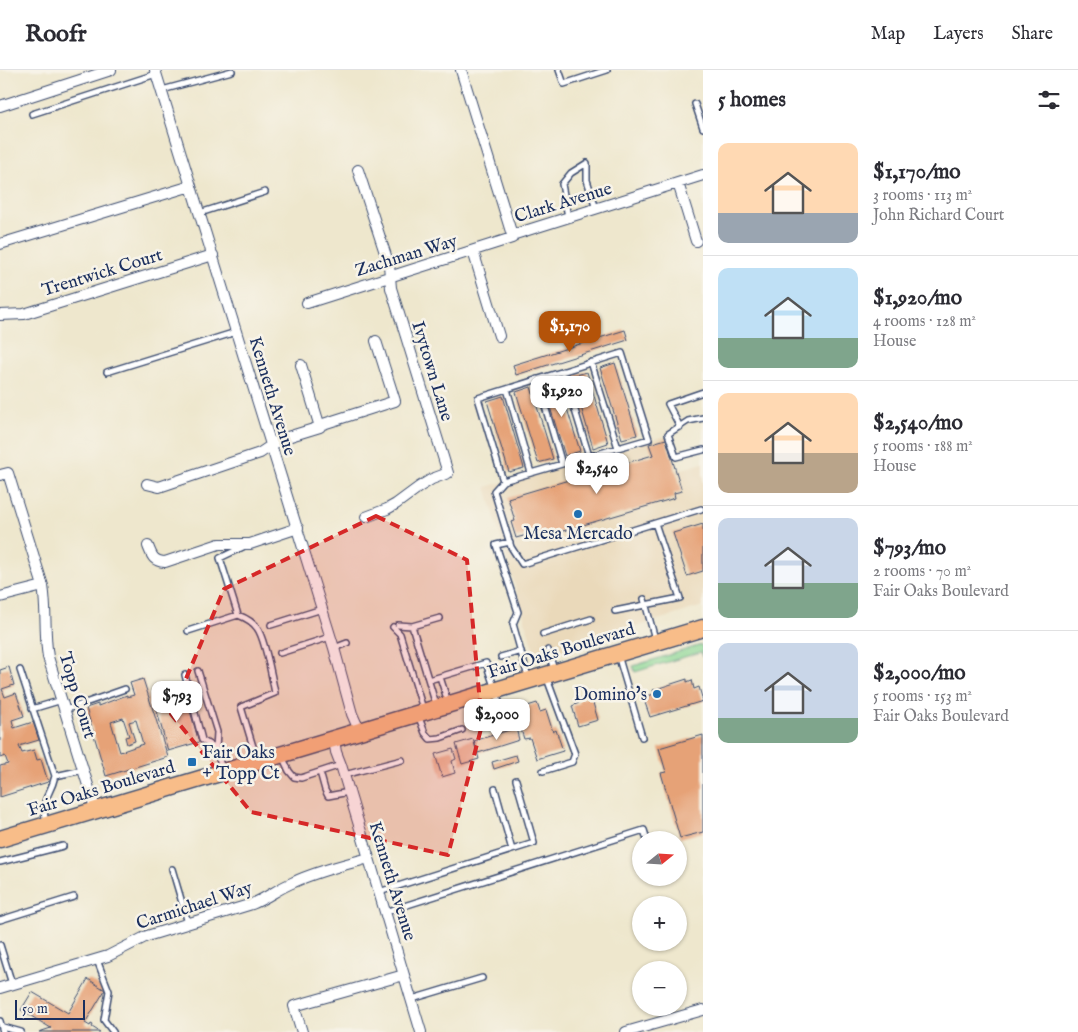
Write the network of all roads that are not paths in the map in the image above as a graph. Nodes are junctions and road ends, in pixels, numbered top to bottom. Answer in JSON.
{"nodes":[{"id":1,"x":111,"y":70,"type":"edge"},
{"id":2,"x":232,"y":70,"type":"edge"},
{"id":3,"x":461,"y":70,"type":"edge"},
{"id":4,"x":559,"y":70,"type":"edge"},
{"id":5,"x":607,"y":70,"type":"edge"},
{"id":6,"x":156,"y":72,"type":"edge"},
{"id":7,"x":162,"y":90,"type":"junction"},
{"id":8,"x":695,"y":104,"type":"dead end"},
{"id":9,"x":0,"y":106,"type":"edge"},
{"id":10,"x":32,"y":114,"type":"dead end"},
{"id":11,"x":703,"y":128,"type":"edge"},
{"id":12,"x":358,"y":170,"type":"dead end"},
{"id":13,"x":703,"y":175,"type":"edge"},
{"id":14,"x":678,"y":183,"type":"junction"},
{"id":15,"x":191,"y":186,"type":"junction"},
{"id":16,"x":265,"y":192,"type":"dead end"},
{"id":17,"x":596,"y":209,"type":"junction"},
{"id":18,"x":200,"y":213,"type":"junction"},
{"id":19,"x":568,"y":218,"type":"junction"},
{"id":20,"x":512,"y":235,"type":"junction"},
{"id":21,"x":696,"y":241,"type":"dead end"},
{"id":22,"x":0,"y":244,"type":"edge"},
{"id":23,"x":473,"y":251,"type":"junction"},
{"id":24,"x":213,"y":255,"type":"junction"},
{"id":25,"x":390,"y":277,"type":"junction"},
{"id":26,"x":307,"y":303,"type":"dead end"},
{"id":27,"x":0,"y":315,"type":"edge"},
{"id":28,"x":236,"y":332,"type":"junction"},
{"id":29,"x":499,"y":336,"type":"dead end"},
{"id":30,"x":376,"y":341,"type":"dead end"},
{"id":31,"x":591,"y":362,"type":"junction"},
{"id":32,"x":301,"y":365,"type":"dead end"},
{"id":33,"x":563,"y":371,"type":"junction"},
{"id":34,"x":107,"y":372,"type":"dead end"},
{"id":35,"x":537,"y":379,"type":"junction"},
{"id":36,"x":507,"y":389,"type":"junction"},
{"id":37,"x":703,"y":392,"type":"edge"},
{"id":38,"x":703,"y":418,"type":"edge"},
{"id":39,"x":320,"y":425,"type":"junction"},
{"id":40,"x":680,"y":427,"type":"junction"},
{"id":41,"x":272,"y":446,"type":"junction"},
{"id":42,"x":618,"y":448,"type":"junction"},
{"id":43,"x":703,"y":450,"type":"edge"},
{"id":44,"x":589,"y":456,"type":"junction"},
{"id":45,"x":562,"y":464,"type":"junction"},
{"id":46,"x":531,"y":473,"type":"junction"},
{"id":47,"x":0,"y":475,"type":"edge"},
{"id":48,"x":503,"y":481,"type":"junction"},
{"id":49,"x":146,"y":484,"type":"dead end"},
{"id":50,"x":701,"y":509,"type":"dead end"},
{"id":51,"x":366,"y":517,"type":"dead end"},
{"id":52,"x":655,"y":523,"type":"junction"},
{"id":53,"x":298,"y":528,"type":"junction"},
{"id":54,"x":510,"y":542,"type":"junction"},
{"id":55,"x":250,"y":544,"type":"junction"},
{"id":56,"x":148,"y":546,"type":"dead end"},
{"id":57,"x":43,"y":586,"type":"junction"},
{"id":58,"x":0,"y":597,"type":"edge"},
{"id":59,"x":645,"y":602,"type":"junction"},
{"id":60,"x":322,"y":609,"type":"junction"},
{"id":61,"x":616,"y":612,"type":"dead end"},
{"id":62,"x":238,"y":615,"type":"junction"},
{"id":63,"x":440,"y":618,"type":"dead end"},
{"id":64,"x":591,"y":619,"type":"dead end"},
{"id":65,"x":271,"y":626,"type":"dead end"},
{"id":66,"x":412,"y":626,"type":"junction"},
{"id":67,"x":703,"y":628,"type":"edge"},
{"id":68,"x":188,"y":631,"type":"dead end"},
{"id":69,"x":543,"y":634,"type":"dead end"},
{"id":70,"x":331,"y":637,"type":"junction"},
{"id":71,"x":347,"y":643,"type":"dead end"},
{"id":72,"x":656,"y":643,"type":"junction"},
{"id":73,"x":334,"y":648,"type":"junction"},
{"id":74,"x":548,"y":650,"type":"dead end"},
{"id":75,"x":521,"y":651,"type":"junction"},
{"id":76,"x":280,"y":653,"type":"dead end"},
{"id":77,"x":618,"y":654,"type":"junction"},
{"id":78,"x":501,"y":658,"type":"dead end"},
{"id":79,"x":20,"y":670,"type":"dead end"},
{"id":80,"x":198,"y":671,"type":"dead end"},
{"id":81,"x":550,"y":674,"type":"junction"},
{"id":82,"x":184,"y":675,"type":"dead end"},
{"id":83,"x":440,"y":677,"type":"junction"},
{"id":84,"x":429,"y":680,"type":"junction"},
{"id":85,"x":529,"y":681,"type":"junction"},
{"id":86,"x":125,"y":690,"type":"dead end"},
{"id":87,"x":495,"y":691,"type":"junction"},
{"id":88,"x":474,"y":698,"type":"junction"},
{"id":89,"x":63,"y":705,"type":"junction"},
{"id":90,"x":32,"y":709,"type":"junction"},
{"id":91,"x":432,"y":710,"type":"junction"},
{"id":92,"x":462,"y":730,"type":"dead end"},
{"id":93,"x":360,"y":732,"type":"junction"},
{"id":94,"x":642,"y":737,"type":"dead end"},
{"id":95,"x":334,"y":740,"type":"junction"},
{"id":96,"x":216,"y":749,"type":"junction"},
{"id":97,"x":282,"y":755,"type":"junction"},
{"id":98,"x":402,"y":760,"type":"dead end"},
{"id":99,"x":258,"y":762,"type":"junction"},
{"id":100,"x":83,"y":770,"type":"junction"},
{"id":101,"x":343,"y":770,"type":"junction"},
{"id":102,"x":543,"y":771,"type":"dead end"},
{"id":103,"x":223,"y":772,"type":"junction"},
{"id":104,"x":320,"y":772,"type":"junction"},
{"id":105,"x":55,"y":776,"type":"junction"},
{"id":106,"x":516,"y":780,"type":"dead end"},
{"id":107,"x":495,"y":789,"type":"dead end"},
{"id":108,"x":349,"y":792,"type":"junction"},
{"id":109,"x":96,"y":811,"type":"junction"},
{"id":110,"x":46,"y":825,"type":"junction"},
{"id":111,"x":632,"y":834,"type":"edge"},
{"id":112,"x":0,"y":839,"type":"edge"},
{"id":113,"x":63,"y":846,"type":"dead end"},
{"id":114,"x":512,"y":850,"type":"junction"},
{"id":115,"x":369,"y":858,"type":"junction"},
{"id":116,"x":0,"y":862,"type":"edge"},
{"id":117,"x":172,"y":869,"type":"dead end"},
{"id":118,"x":379,"y":892,"type":"junction"},
{"id":119,"x":74,"y":897,"type":"dead end"},
{"id":120,"x":385,"y":912,"type":"junction"},
{"id":121,"x":0,"y":920,"type":"edge"},
{"id":122,"x":188,"y":923,"type":"junction"},
{"id":123,"x":0,"y":945,"type":"edge"},
{"id":124,"x":97,"y":959,"type":"junction"},
{"id":125,"x":404,"y":975,"type":"junction"},
{"id":126,"x":482,"y":978,"type":"dead end"},
{"id":127,"x":13,"y":984,"type":"junction"},
{"id":128,"x":0,"y":988,"type":"edge"},
{"id":129,"x":411,"y":1000,"type":"junction"},
{"id":130,"x":703,"y":1010,"type":"edge"},
{"id":131,"x":0,"y":1021,"type":"edge"},
{"id":132,"x":3,"y":1030,"type":"edge"},
{"id":133,"x":21,"y":1032,"type":"edge"},
{"id":134,"x":113,"y":1032,"type":"edge"},
{"id":135,"x":302,"y":1032,"type":"edge"},
{"id":136,"x":421,"y":1032,"type":"edge"},
{"id":137,"x":626,"y":1032,"type":"edge"}],
"edges":[{"from":1,"to":9,"type":"street"},
{"from":2,"to":7,"type":"lane"},
{"from":3,"to":20,"type":"street","name":"Clark Avenue"},
{"from":4,"to":5,"type":"lane"},
{"from":6,"to":7,"type":"street","name":"Kenneth Avenue"},
{"from":6,"to":10,"type":"lane"},
{"from":7,"to":15,"type":"street","name":"Kenneth Avenue"},
{"from":8,"to":11,"type":"lane"},
{"from":12,"to":25,"type":"street","name":"Ivytown Lane"},
{"from":13,"to":14,"type":"street","name":"Clark Avenue"},
{"from":14,"to":17,"type":"street","name":"Clark Avenue"},
{"from":14,"to":21,"type":"street"},
{"from":15,"to":18,"type":"street","name":"Kenneth Avenue"},
{"from":15,"to":22,"type":"street"},
{"from":16,"to":18,"type":"lane"},
{"from":17,"to":19,"type":"street","name":"Clark Avenue"},
{"from":17,"to":19,"type":"lane"},
{"from":18,"to":24,"type":"street","name":"Kenneth Avenue"},
{"from":19,"to":20,"type":"street","name":"Clark Avenue"},
{"from":20,"to":23,"type":"street","name":"Zachman Way"},
{"from":23,"to":25,"type":"street","name":"Zachman Way"},
{"from":23,"to":29,"type":"street"},
{"from":24,"to":27,"type":"street","name":"Trentwick Court"},
{"from":24,"to":28,"type":"street","name":"Kenneth Avenue"},
{"from":25,"to":26,"type":"street","name":"Zachman Way"},
{"from":25,"to":51,"type":"street","name":"Ivytown Lane"},
{"from":28,"to":34,"type":"lane"},
{"from":28,"to":41,"type":"street","name":"Kenneth Avenue"},
{"from":30,"to":39,"type":"street"},
{"from":31,"to":33,"type":"lane"},
{"from":31,"to":42,"type":"lane"},
{"from":31,"to":42,"type":"lane"},
{"from":32,"to":39,"type":"street"},
{"from":33,"to":35,"type":"lane"},
{"from":33,"to":44,"type":"lane"},
{"from":35,"to":36,"type":"lane"},
{"from":35,"to":45,"type":"lane"},
{"from":36,"to":46,"type":"lane"},
{"from":36,"to":48,"type":"lane"},
{"from":37,"to":40,"type":"lane"},
{"from":38,"to":40,"type":"lane"},
{"from":39,"to":41,"type":"street"},
{"from":40,"to":43,"type":"lane"},
{"from":41,"to":49,"type":"street"},
{"from":41,"to":53,"type":"street","name":"Kenneth Avenue"},
{"from":42,"to":44,"type":"lane"},
{"from":44,"to":45,"type":"lane"},
{"from":45,"to":46,"type":"lane"},
{"from":46,"to":48,"type":"lane"},
{"from":47,"to":57,"type":"street","name":"Topp Court"},
{"from":48,"to":54,"type":"lane"},
{"from":50,"to":52,"type":"lane"},
{"from":52,"to":54,"type":"lane"},
{"from":52,"to":59,"type":"lane"},
{"from":53,"to":55,"type":"street"},
{"from":53,"to":60,"type":"street","name":"Kenneth Avenue"},
{"from":54,"to":75,"type":"lane"},
{"from":55,"to":56,"type":"street"},
{"from":55,"to":62,"type":"lane"},
{"from":57,"to":58,"type":"street"},
{"from":57,"to":89,"type":"street","name":"Topp Court"},
{"from":59,"to":61,"type":"lane"},
{"from":59,"to":72,"type":"lane"},
{"from":60,"to":65,"type":"lane"},
{"from":60,"to":70,"type":"street","name":"Kenneth Avenue"},
{"from":62,"to":68,"type":"lane"},
{"from":62,"to":99,"type":"lane"},
{"from":63,"to":66,"type":"lane"},
{"from":64,"to":69,"type":"lane"},
{"from":66,"to":84,"type":"lane"},
{"from":66,"to":91,"type":"lane"},
{"from":67,"to":72,"type":"main road","name":"Fair Oaks Boulevard"},
{"from":70,"to":73,"type":"street","name":"Kenneth Avenue"},
{"from":70,"to":76,"type":"lane"},
{"from":71,"to":73,"type":"lane"},
{"from":72,"to":77,"type":"main road","name":"Fair Oaks Boulevard"},
{"from":73,"to":93,"type":"street","name":"Kenneth Avenue"},
{"from":74,"to":81,"type":"lane"},
{"from":75,"to":78,"type":"lane"},
{"from":75,"to":85,"type":"lane"},
{"from":77,"to":81,"type":"main road","name":"Fair Oaks Boulevard"},
{"from":77,"to":94,"type":"lane"},
{"from":79,"to":90,"type":"lane"},
{"from":80,"to":96,"type":"lane"},
{"from":81,"to":85,"type":"main road","name":"Fair Oaks Boulevard"},
{"from":81,"to":102,"type":"lane"},
{"from":82,"to":96,"type":"lane"},
{"from":83,"to":84,"type":"lane"},
{"from":83,"to":87,"type":"lane"},
{"from":83,"to":91,"type":"lane"},
{"from":84,"to":91,"type":"lane"},
{"from":85,"to":87,"type":"main road","name":"Fair Oaks Boulevard"},
{"from":86,"to":89,"type":"lane"},
{"from":87,"to":88,"type":"main road","name":"Fair Oaks Boulevard"},
{"from":87,"to":88,"type":"lane"},
{"from":88,"to":91,"type":"main road","name":"Fair Oaks Boulevard"},
{"from":89,"to":90,"type":"lane"},
{"from":89,"to":100,"type":"street","name":"Topp Court"},
{"from":90,"to":105,"type":"lane"},
{"from":91,"to":92,"type":"lane"},
{"from":91,"to":93,"type":"main road","name":"Fair Oaks Boulevard"},
{"from":93,"to":95,"type":"main road","name":"Fair Oaks Boulevard"},
{"from":95,"to":97,"type":"main road","name":"Fair Oaks Boulevard"},
{"from":95,"to":101,"type":"street","name":"Kenneth Avenue"},
{"from":96,"to":103,"type":"lane"},
{"from":97,"to":99,"type":"main road","name":"Fair Oaks Boulevard"},
{"from":97,"to":104,"type":"lane"},
{"from":98,"to":101,"type":"lane"},
{"from":99,"to":103,"type":"main road","name":"Fair Oaks Boulevard"},
{"from":100,"to":105,"type":"lane"},
{"from":100,"to":109,"type":"street","name":"Topp Court"},
{"from":101,"to":104,"type":"lane"},
{"from":101,"to":108,"type":"street","name":"Kenneth Avenue"},
{"from":103,"to":109,"type":"main road","name":"Fair Oaks Boulevard"},
{"from":104,"to":108,"type":"lane"},
{"from":105,"to":110,"type":"lane"},
{"from":106,"to":114,"type":"lane"},
{"from":107,"to":114,"type":"lane"},
{"from":108,"to":115,"type":"street","name":"Kenneth Avenue"},
{"from":109,"to":110,"type":"main road","name":"Fair Oaks Boulevard"},
{"from":110,"to":112,"type":"main road","name":"Fair Oaks Boulevard"},
{"from":111,"to":120,"type":"lane"},
{"from":113,"to":116,"type":"lane"},
{"from":114,"to":118,"type":"lane"},
{"from":115,"to":118,"type":"street","name":"Kenneth Avenue"},
{"from":115,"to":122,"type":"street","name":"Carmichael Way"},
{"from":117,"to":122,"type":"lane"},
{"from":118,"to":120,"type":"street","name":"Kenneth Avenue"},
{"from":119,"to":121,"type":"lane"},
{"from":120,"to":125,"type":"street","name":"Kenneth Avenue"},
{"from":122,"to":124,"type":"street","name":"Carmichael Way"},
{"from":123,"to":127,"type":"lane"},
{"from":124,"to":127,"type":"street","name":"Carmichael Way"},
{"from":124,"to":134,"type":"lane"},
{"from":125,"to":129,"type":"street","name":"Kenneth Avenue"},
{"from":125,"to":135,"type":"street"},
{"from":126,"to":129,"type":"lane"},
{"from":127,"to":128,"type":"street","name":"Carmichael Way"},
{"from":129,"to":136,"type":"street","name":"Kenneth Avenue"},
{"from":130,"to":137,"type":"street"},
{"from":131,"to":132,"type":"lane"},
{"from":132,"to":133,"type":"lane"}]}
